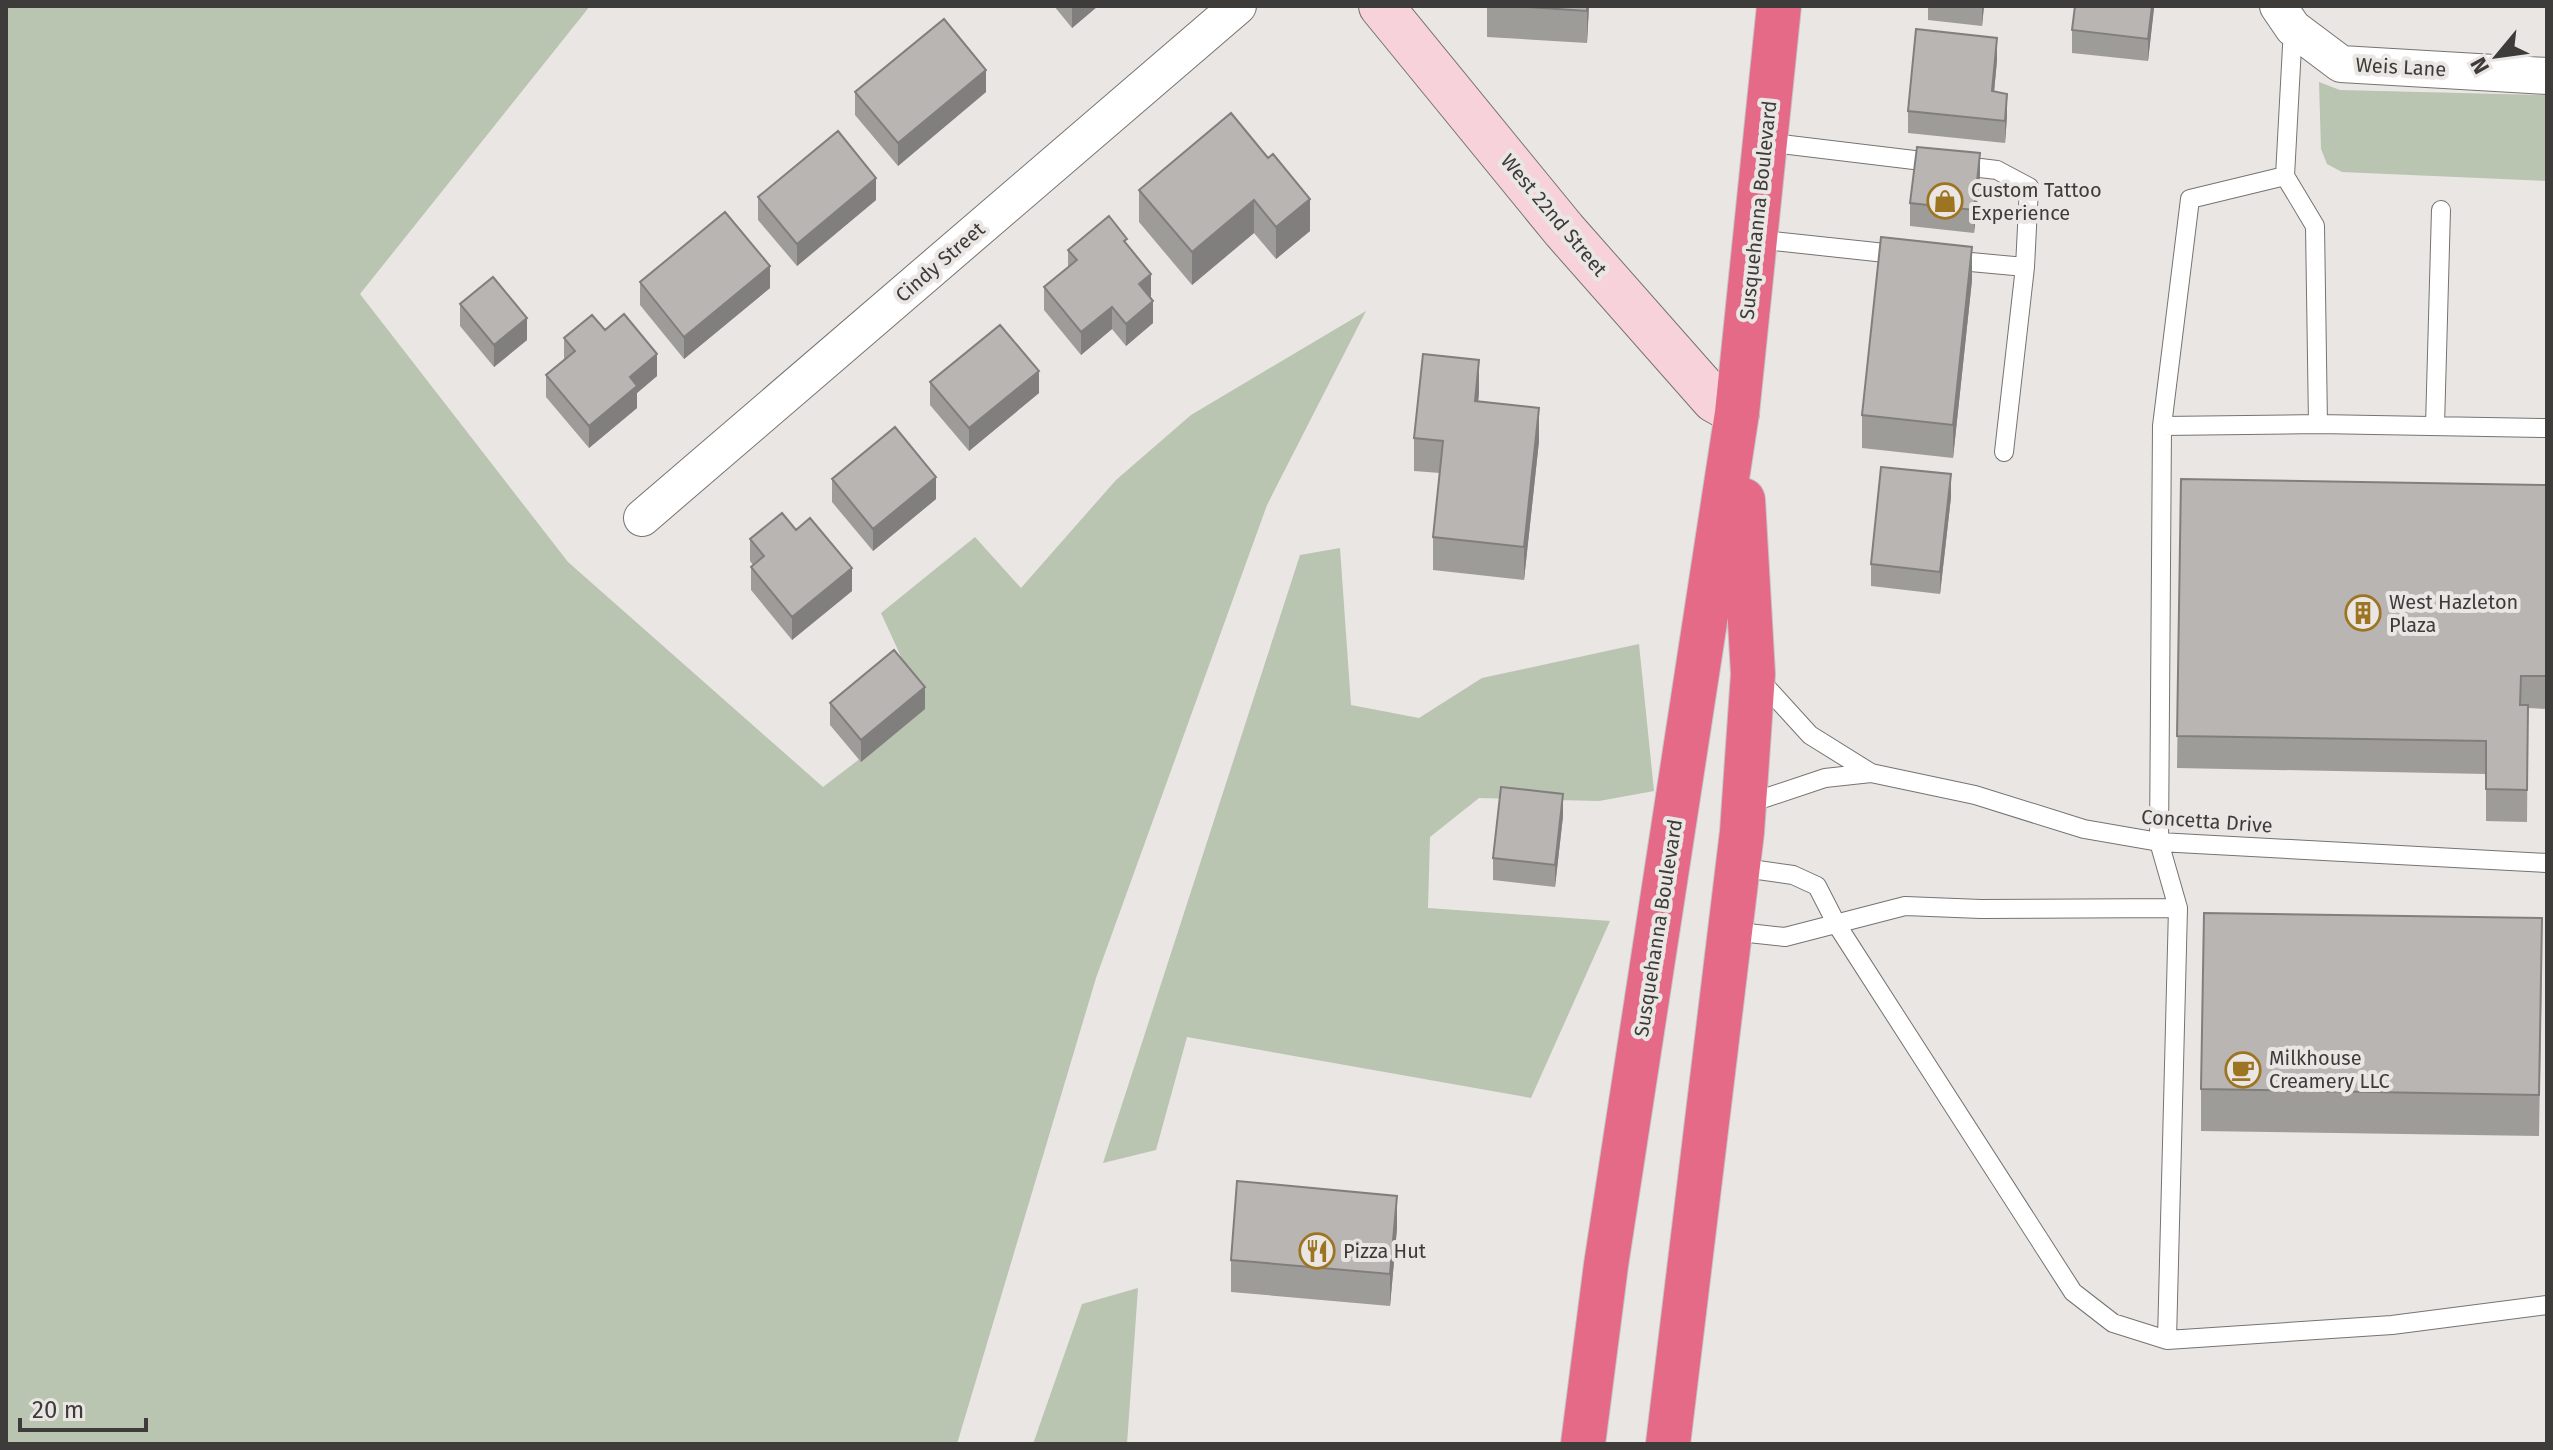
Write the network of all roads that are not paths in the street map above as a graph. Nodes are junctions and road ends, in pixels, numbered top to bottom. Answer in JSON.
{"nodes":[{"id":1,"x":1238,"y":6,"type":"edge"},
{"id":2,"x":1381,"y":6,"type":"edge"},
{"id":3,"x":1779,"y":6,"type":"edge"},
{"id":4,"x":2286,"y":17,"type":"edge"},
{"id":5,"x":2547,"y":76,"type":"edge"},
{"id":6,"x":1765,"y":142,"type":"junction"},
{"id":7,"x":2285,"y":176,"type":"junction"},
{"id":8,"x":2441,"y":210,"type":"dead end"},
{"id":9,"x":1755,"y":239,"type":"junction"},
{"id":10,"x":2025,"y":267,"type":"junction"},
{"id":11,"x":1737,"y":413,"type":"junction"},
{"id":12,"x":2318,"y":424,"type":"junction"},
{"id":13,"x":2162,"y":426,"type":"junction"},
{"id":14,"x":2435,"y":426,"type":"junction"},
{"id":15,"x":2547,"y":428,"type":"edge"},
{"id":16,"x":2004,"y":452,"type":"dead end"},
{"id":17,"x":642,"y":518,"type":"dead end"},
{"id":18,"x":1753,"y":674,"type":"junction"},
{"id":19,"x":1871,"y":773,"type":"junction"},
{"id":20,"x":1744,"y":805,"type":"junction"},
{"id":21,"x":2159,"y":842,"type":"junction"},
{"id":22,"x":2547,"y":863,"type":"edge"},
{"id":23,"x":1737,"y":867,"type":"junction"},
{"id":24,"x":2178,"y":908,"type":"junction"},
{"id":25,"x":1837,"y":925,"type":"junction"},
{"id":26,"x":1730,"y":931,"type":"junction"},
{"id":27,"x":2547,"y":1305,"type":"edge"},
{"id":28,"x":2167,"y":1340,"type":"junction"},
{"id":29,"x":1583,"y":1444,"type":"edge"},
{"id":30,"x":1668,"y":1444,"type":"edge"}],
"edges":[{"from":1,"to":17,"type":"street","name":"Cindy Street"},
{"from":2,"to":11,"type":"street","name":"West 22nd Street"},
{"from":3,"to":6,"type":"highway","name":"Susquehanna Boulevard"},
{"from":4,"to":5,"type":"street","name":"Weis Lane"},
{"from":4,"to":7,"type":"lane"},
{"from":6,"to":9,"type":"highway","name":"Susquehanna Boulevard"},
{"from":6,"to":10,"type":"lane"},
{"from":7,"to":12,"type":"lane"},
{"from":7,"to":13,"type":"lane"},
{"from":8,"to":14,"type":"lane"},
{"from":9,"to":10,"type":"lane"},
{"from":9,"to":11,"type":"highway","name":"Susquehanna Boulevard"},
{"from":10,"to":16,"type":"lane"},
{"from":11,"to":18,"type":"highway","name":"Susquehanna Boulevard"},
{"from":11,"to":29,"type":"highway","name":"Susquehanna Boulevard"},
{"from":12,"to":13,"type":"lane"},
{"from":12,"to":14,"type":"lane"},
{"from":13,"to":21,"type":"lane"},
{"from":14,"to":15,"type":"lane"},
{"from":18,"to":19,"type":"lane","name":"Concetta Drive"},
{"from":18,"to":20,"type":"highway","name":"Susquehanna Boulevard"},
{"from":19,"to":20,"type":"lane","name":"Concetta Drive"},
{"from":19,"to":21,"type":"lane","name":"Concetta Drive"},
{"from":20,"to":23,"type":"highway","name":"Susquehanna Boulevard"},
{"from":21,"to":22,"type":"lane","name":"Concetta Drive"},
{"from":21,"to":24,"type":"lane"},
{"from":23,"to":25,"type":"lane"},
{"from":23,"to":26,"type":"highway","name":"Susquehanna Boulevard"},
{"from":24,"to":25,"type":"lane"},
{"from":24,"to":28,"type":"lane"},
{"from":25,"to":26,"type":"lane"},
{"from":25,"to":28,"type":"lane"},
{"from":26,"to":30,"type":"highway","name":"Susquehanna Boulevard"},
{"from":27,"to":28,"type":"lane"}]}
